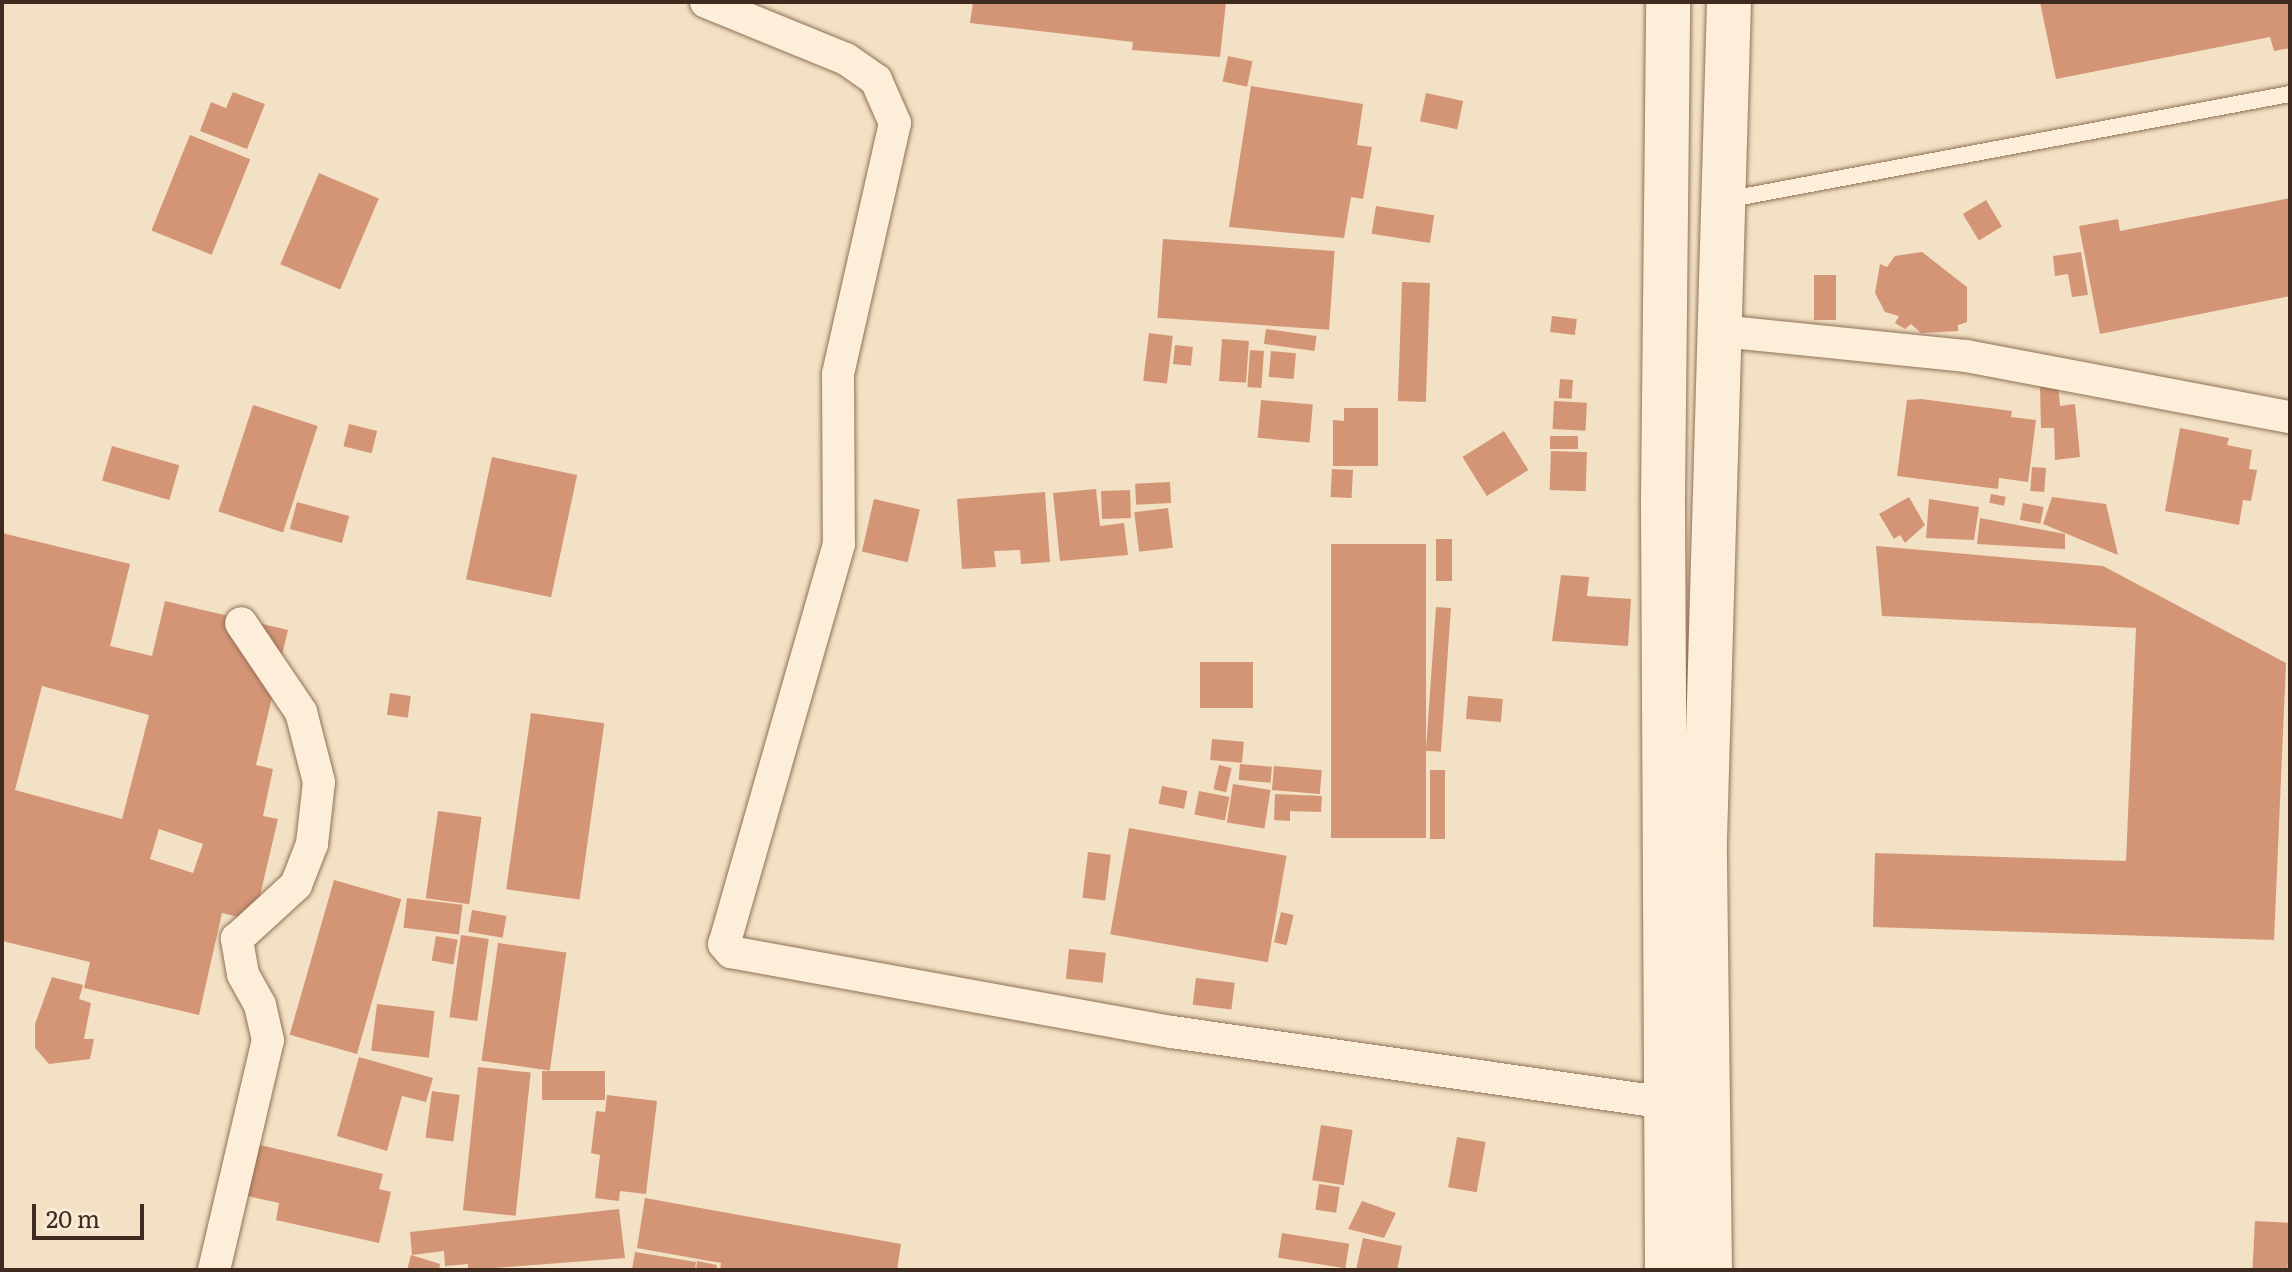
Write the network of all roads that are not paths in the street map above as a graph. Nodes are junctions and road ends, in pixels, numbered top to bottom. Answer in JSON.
{"nodes":[{"id":1,"x":706,"y":2,"type":"edge"},
{"id":2,"x":1668,"y":2,"type":"edge"},
{"id":3,"x":1729,"y":2,"type":"edge"},
{"id":4,"x":2290,"y":94,"type":"edge"},
{"id":5,"x":1724,"y":201,"type":"junction"},
{"id":6,"x":1720,"y":331,"type":"junction"},
{"id":7,"x":2290,"y":417,"type":"edge"},
{"id":8,"x":241,"y":623,"type":"dead end"},
{"id":9,"x":1667,"y":1103,"type":"junction"},
{"id":10,"x":214,"y":1270,"type":"edge"},
{"id":11,"x":1667,"y":1270,"type":"edge"},
{"id":12,"x":1710,"y":1270,"type":"edge"}],
"edges":[{"from":1,"to":9,"type":"street"},
{"from":2,"to":9,"type":"main road"},
{"from":3,"to":5,"type":"main road"},
{"from":4,"to":5,"type":"lane"},
{"from":5,"to":6,"type":"main road"},
{"from":6,"to":7,"type":"street"},
{"from":6,"to":12,"type":"main road"},
{"from":8,"to":10,"type":"street"},
{"from":9,"to":11,"type":"main road"}]}
